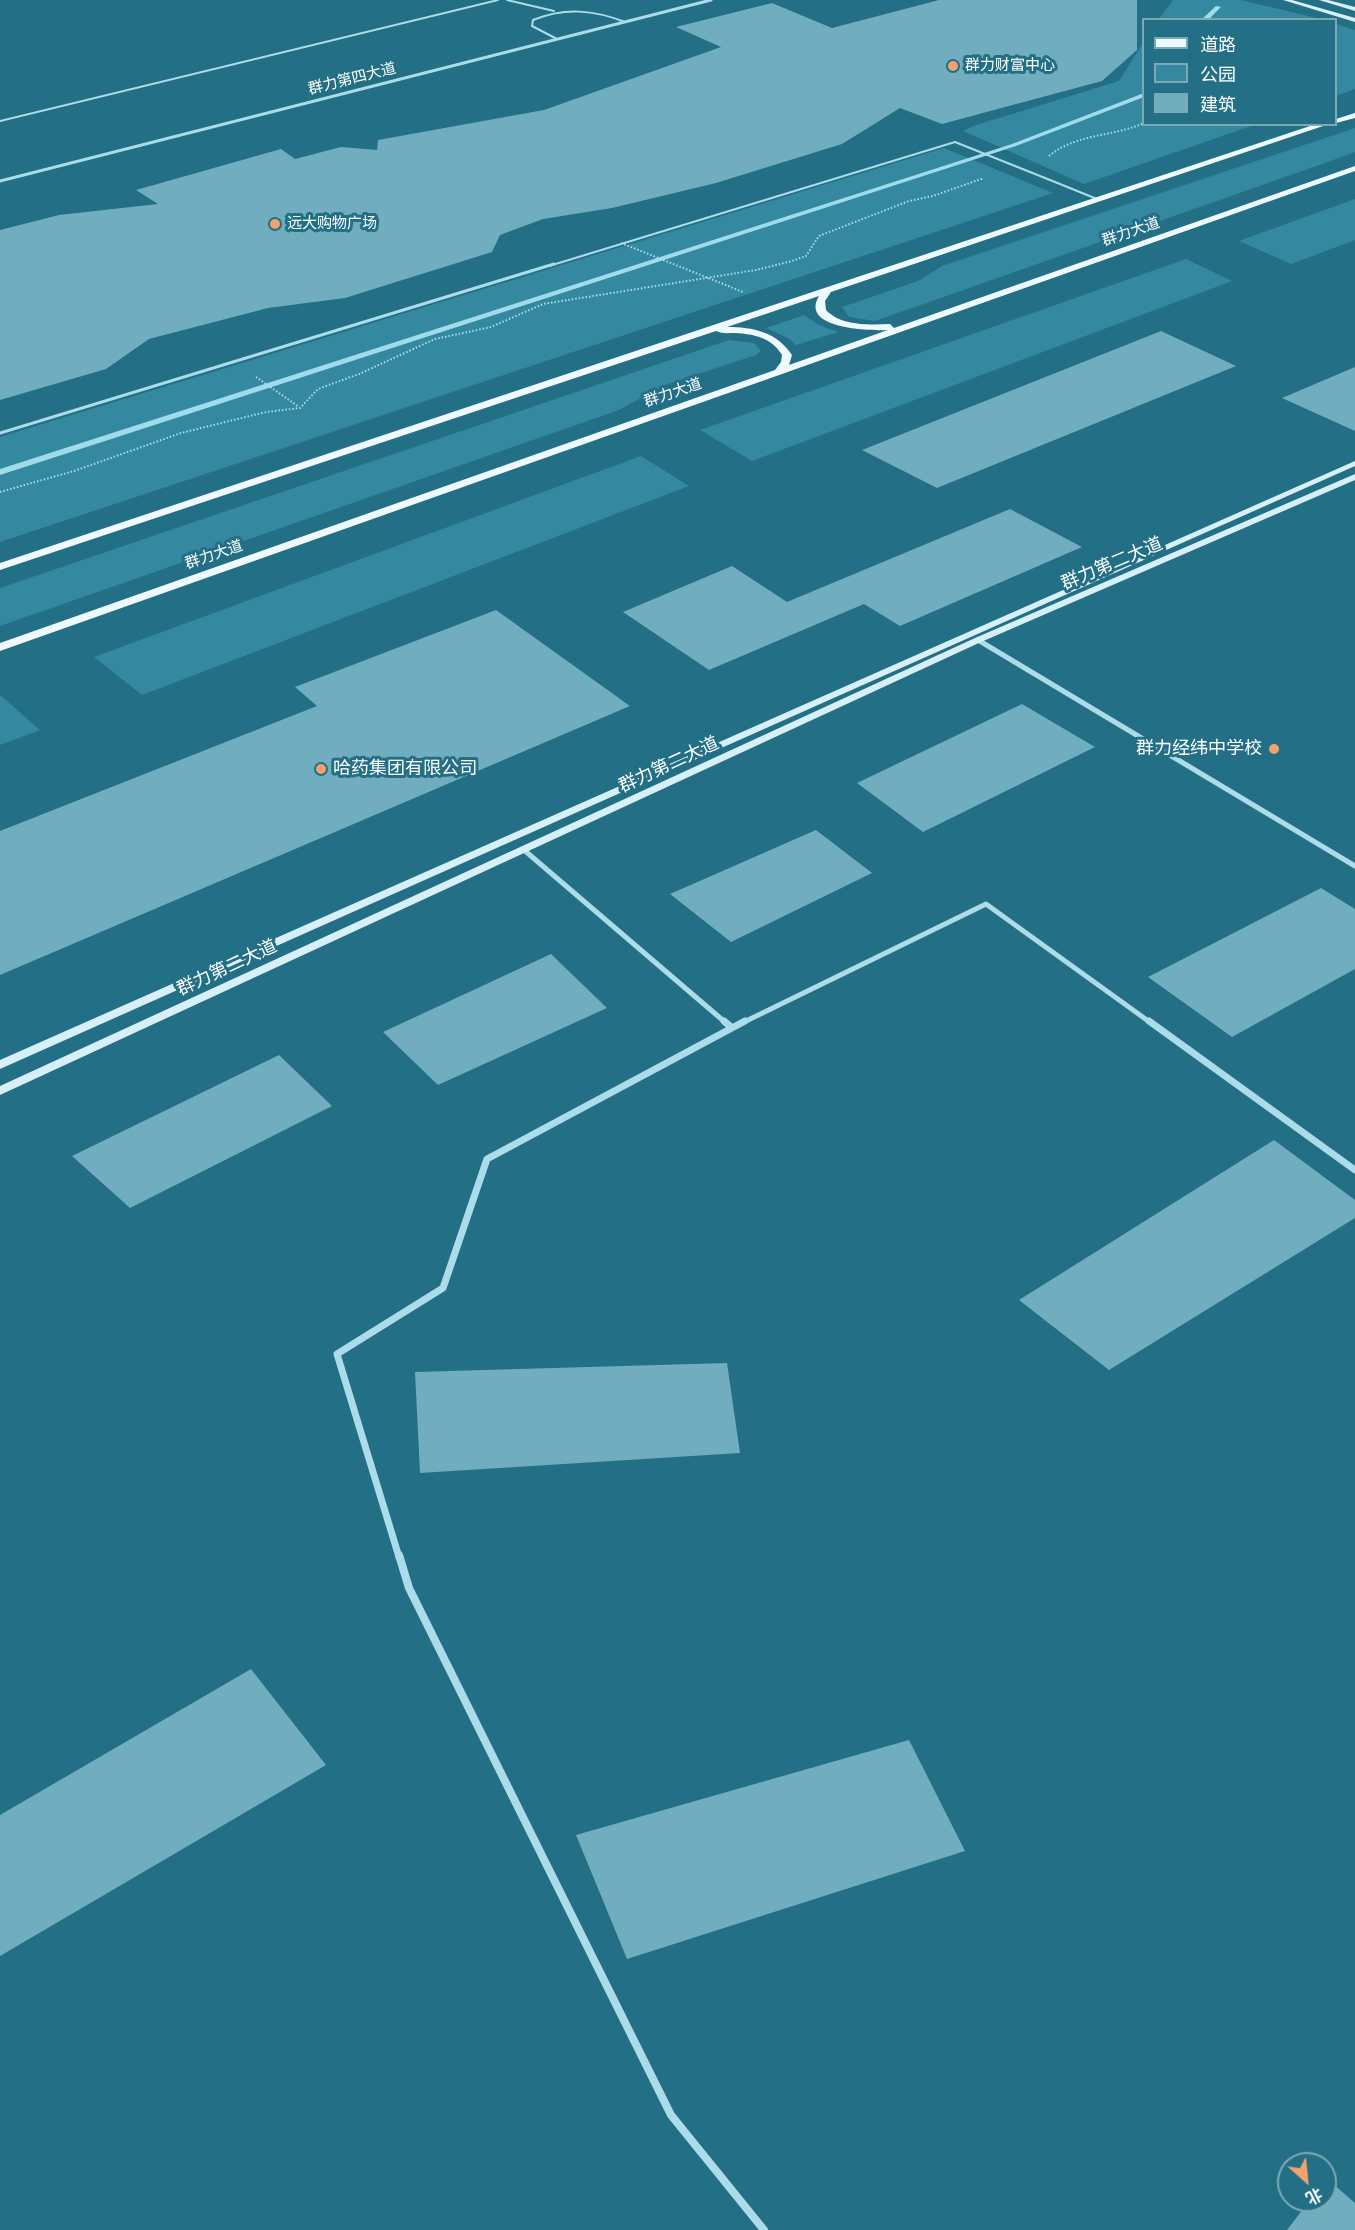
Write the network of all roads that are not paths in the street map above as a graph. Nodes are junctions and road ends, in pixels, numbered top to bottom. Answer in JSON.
{"nodes":[{"id":1,"x":498,"y":0,"type":"edge"},
{"id":2,"x":507,"y":0,"type":"edge"},
{"id":3,"x":711,"y":0,"type":"edge"},
{"id":4,"x":1286,"y":0,"type":"edge"},
{"id":5,"x":1322,"y":0,"type":"edge"},
{"id":6,"x":1355,"y":9,"type":"edge"},
{"id":7,"x":556,"y":12,"type":"junction"},
{"id":8,"x":1355,"y":20,"type":"edge"},
{"id":9,"x":625,"y":22,"type":"junction"},
{"id":10,"x":557,"y":39,"type":"junction"},
{"id":11,"x":1355,"y":115,"type":"edge"},
{"id":12,"x":1337,"y":120,"type":"edge"},
{"id":13,"x":0,"y":121,"type":"edge"},
{"id":14,"x":1319,"y":126,"type":"edge"},
{"id":15,"x":1355,"y":168,"type":"edge"},
{"id":16,"x":0,"y":181,"type":"edge"},
{"id":17,"x":1097,"y":199,"type":"junction"},
{"id":18,"x":828,"y":290,"type":"junction"},
{"id":19,"x":908,"y":326,"type":"junction"},
{"id":20,"x":698,"y":333,"type":"junction"},
{"id":21,"x":778,"y":372,"type":"junction"},
{"id":22,"x":0,"y":433,"type":"edge"},
{"id":23,"x":1355,"y":463,"type":"edge"},
{"id":24,"x":1355,"y":477,"type":"edge"},
{"id":25,"x":0,"y":567,"type":"edge"},
{"id":26,"x":978,"y":640,"type":"junction"},
{"id":27,"x":0,"y":647,"type":"edge"},
{"id":28,"x":524,"y":850,"type":"junction"},
{"id":29,"x":1355,"y":866,"type":"edge"},
{"id":30,"x":732,"y":1028,"type":"junction"},
{"id":31,"x":0,"y":1065,"type":"edge"},
{"id":32,"x":0,"y":1091,"type":"edge"},
{"id":33,"x":1355,"y":1170,"type":"edge"},
{"id":34,"x":764,"y":2230,"type":"edge"}],
"edges":[{"from":1,"to":13,"type":"lane"},
{"from":2,"to":7,"type":"lane"},
{"from":3,"to":9,"type":"street","name":"群力第四大道"},
{"from":4,"to":8,"type":"main road"},
{"from":5,"to":6,"type":"main road"},
{"from":7,"to":9,"type":"lane"},
{"from":7,"to":10,"type":"lane"},
{"from":9,"to":10,"type":"street","name":"群力第四大道"},
{"from":10,"to":16,"type":"street","name":"群力第四大道"},
{"from":11,"to":12,"type":"main road"},
{"from":14,"to":17,"type":"main road"},
{"from":15,"to":19,"type":"main road","name":"群力大道"},
{"from":17,"to":18,"type":"main road"},
{"from":17,"to":22,"type":"lane","bridge":true},
{"from":18,"to":19,"type":"main road"},
{"from":18,"to":20,"type":"main road"},
{"from":19,"to":21,"type":"main road","name":"群力大道"},
{"from":20,"to":21,"type":"main road"},
{"from":20,"to":25,"type":"main road"},
{"from":21,"to":27,"type":"main road","name":"群力大道"},
{"from":23,"to":31,"type":"main road","name":"群力第二大道"},
{"from":24,"to":26,"type":"main road","name":"群力第二大道"},
{"from":26,"to":28,"type":"main road","name":"群力第二大道"},
{"from":26,"to":29,"type":"street"},
{"from":28,"to":30,"type":"street"},
{"from":28,"to":32,"type":"main road","name":"群力第二大道"},
{"from":30,"to":33,"type":"street"},
{"from":30,"to":34,"type":"street"}]}
